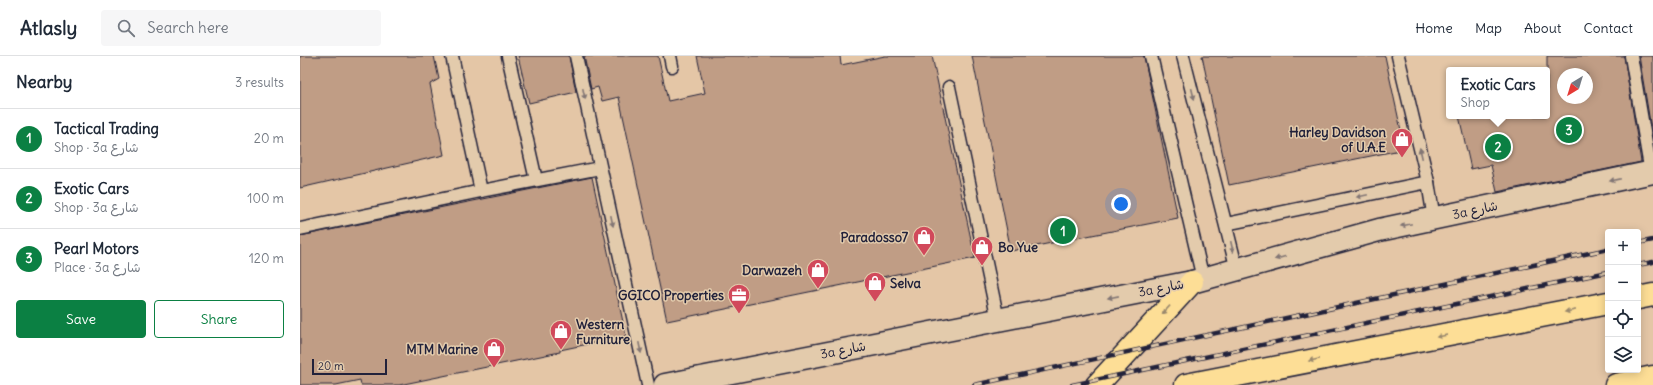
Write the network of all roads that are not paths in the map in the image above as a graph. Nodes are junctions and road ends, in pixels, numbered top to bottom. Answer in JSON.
{"nodes":[{"id":1,"x":452,"y":56,"type":"edge"},
{"id":2,"x":508,"y":56,"type":"edge"},
{"id":3,"x":576,"y":56,"type":"edge"},
{"id":4,"x":1151,"y":56,"type":"edge"},
{"id":5,"x":1183,"y":56,"type":"edge"},
{"id":6,"x":1398,"y":56,"type":"edge"},
{"id":7,"x":1631,"y":56,"type":"edge"},
{"id":8,"x":949,"y":87,"type":"dead end"},
{"id":9,"x":600,"y":168,"type":"junction"},
{"id":10,"x":1652,"y":172,"type":"edge"},
{"id":11,"x":536,"y":180,"type":"junction"},
{"id":12,"x":1428,"y":182,"type":"junction"},
{"id":13,"x":481,"y":190,"type":"junction"},
{"id":14,"x":1434,"y":219,"type":"junction"},
{"id":15,"x":1226,"y":224,"type":"junction"},
{"id":16,"x":300,"y":229,"type":"edge"},
{"id":17,"x":1237,"y":270,"type":"junction"},
{"id":18,"x":1198,"y":280,"type":"junction"},
{"id":19,"x":1653,"y":295,"type":"edge"},
{"id":20,"x":1641,"y":297,"type":"edge"},
{"id":21,"x":1605,"y":305,"type":"edge"},
{"id":22,"x":998,"y":320,"type":"junction"},
{"id":23,"x":1653,"y":377,"type":"edge"},
{"id":24,"x":648,"y":385,"type":"edge"},
{"id":25,"x":665,"y":385,"type":"edge"},
{"id":26,"x":1097,"y":385,"type":"edge"},
{"id":27,"x":1186,"y":385,"type":"edge"},
{"id":28,"x":1616,"y":385,"type":"edge"}],
"edges":[{"from":1,"to":13,"type":"lane"},
{"from":2,"to":11,"type":"lane"},
{"from":3,"to":9,"type":"lane","one_way":true},
{"from":4,"to":18,"type":"lane"},
{"from":5,"to":15,"type":"lane","one_way":true},
{"from":12,"to":6,"type":"lane","one_way":true},
{"from":7,"to":10,"type":"lane"},
{"from":8,"to":22,"type":"lane"},
{"from":9,"to":11,"type":"lane"},
{"from":9,"to":24,"type":"lane","one_way":true},
{"from":10,"to":14,"type":"street","name":"3a شارع","one_way":true},
{"from":11,"to":13,"type":"lane"},
{"from":12,"to":14,"type":"lane"},
{"from":12,"to":15,"type":"lane","one_way":true},
{"from":13,"to":16,"type":"lane"},
{"from":14,"to":17,"type":"street","name":"3a شارع","one_way":true},
{"from":15,"to":17,"type":"lane","one_way":true},
{"from":17,"to":18,"type":"street","name":"3a شارع"},
{"from":18,"to":22,"type":"street","name":"3a شارع","one_way":true},
{"from":18,"to":26,"type":"highway","one_way":true},
{"from":19,"to":20,"type":"highway"},
{"from":21,"to":27,"type":"highway","one_way":true},
{"from":22,"to":25,"type":"street","name":"3a شارع"},
{"from":23,"to":28,"type":"highway"}]}
